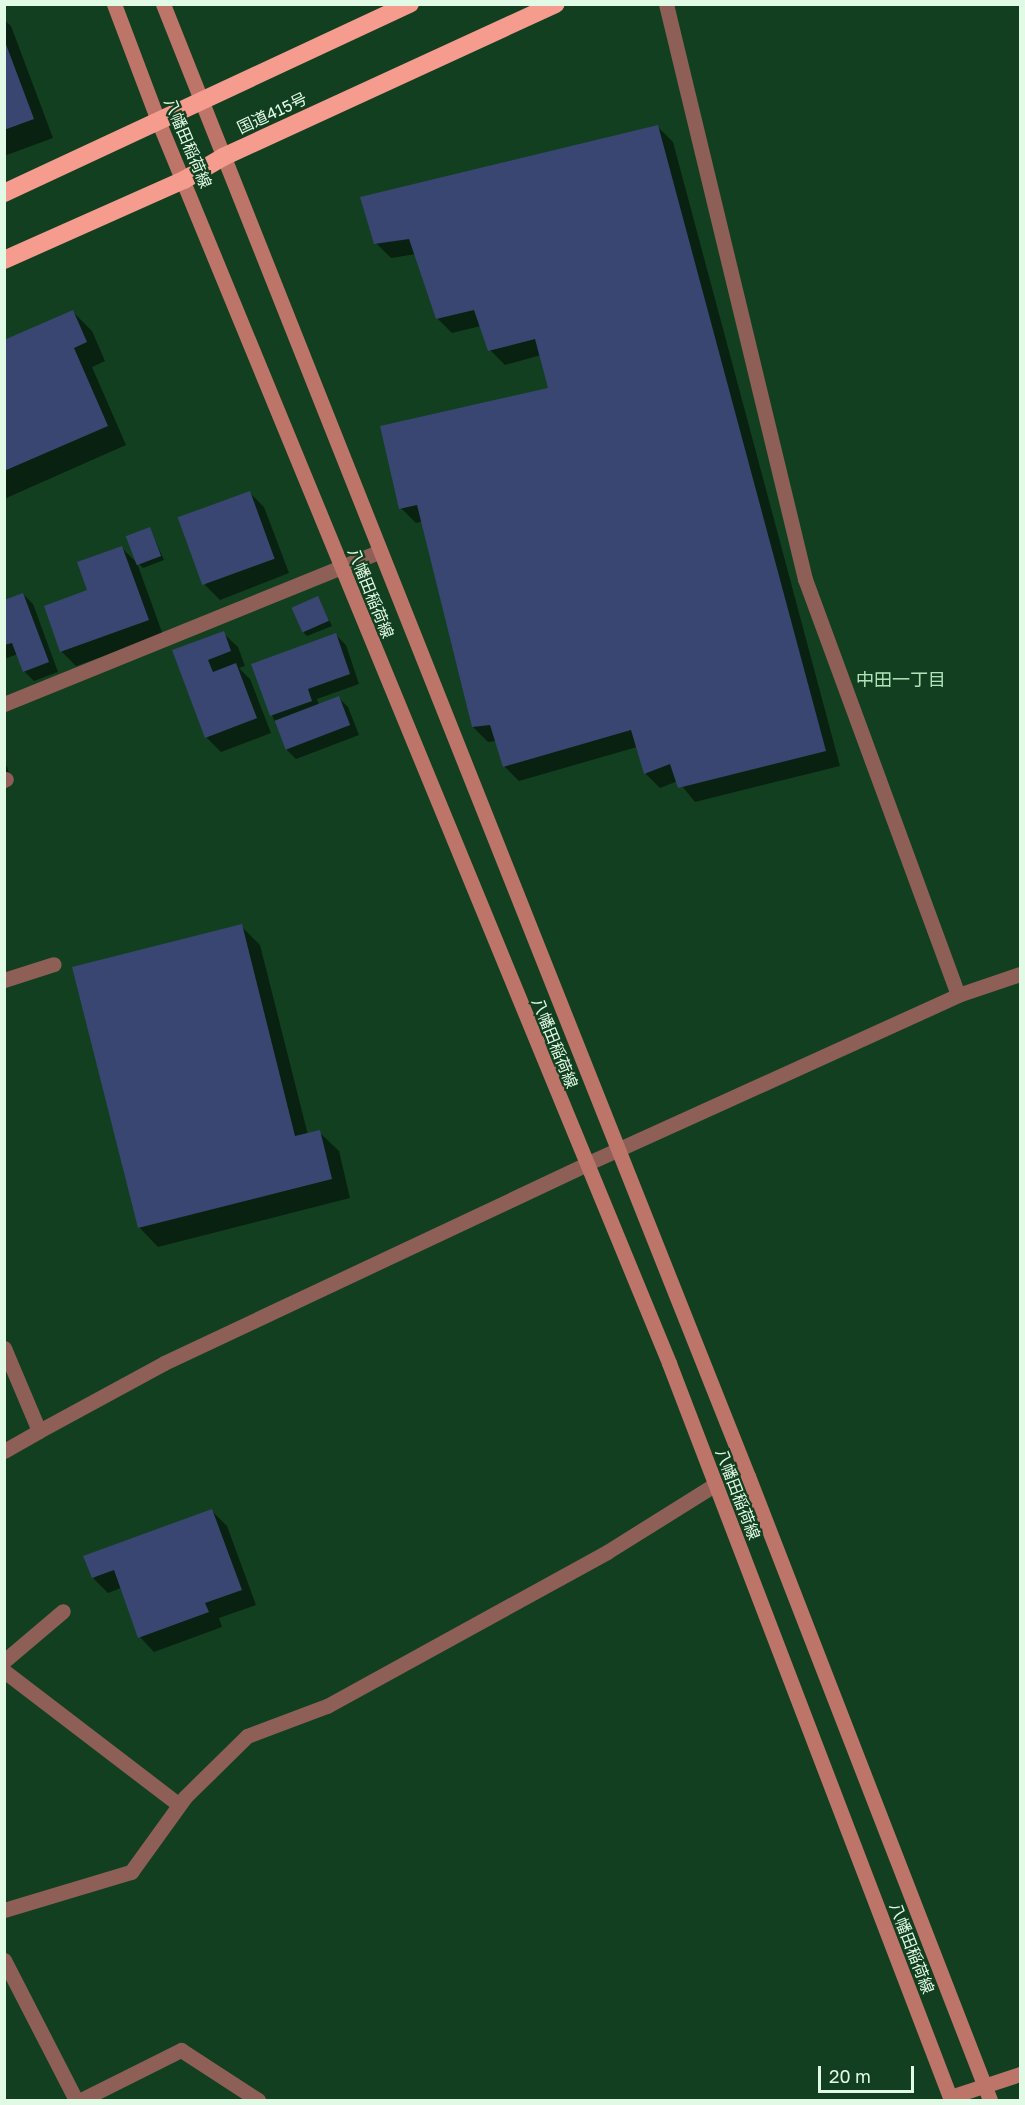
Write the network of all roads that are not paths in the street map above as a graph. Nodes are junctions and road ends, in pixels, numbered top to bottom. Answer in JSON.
{"nodes":[{"id":1,"x":114,"y":4,"type":"edge"},
{"id":2,"x":163,"y":4,"type":"edge"},
{"id":3,"x":410,"y":4,"type":"edge"},
{"id":4,"x":556,"y":4,"type":"edge"},
{"id":5,"x":666,"y":4,"type":"edge"},
{"id":6,"x":201,"y":101,"type":"junction"},
{"id":7,"x":159,"y":123,"type":"junction"},
{"id":8,"x":223,"y":157,"type":"junction"},
{"id":9,"x":184,"y":180,"type":"junction"},
{"id":10,"x":4,"y":193,"type":"edge"},
{"id":11,"x":4,"y":260,"type":"edge"},
{"id":12,"x":380,"y":551,"type":"junction"},
{"id":13,"x":340,"y":564,"type":"junction"},
{"id":14,"x":4,"y":704,"type":"edge"},
{"id":15,"x":54,"y":964,"type":"dead end"},
{"id":16,"x":1020,"y":974,"type":"edge"},
{"id":17,"x":4,"y":980,"type":"edge"},
{"id":18,"x":958,"y":995,"type":"junction"},
{"id":19,"x":619,"y":1152,"type":"junction"},
{"id":20,"x":586,"y":1164,"type":"junction"},
{"id":21,"x":4,"y":1348,"type":"edge"},
{"id":22,"x":39,"y":1431,"type":"junction"},
{"id":23,"x":4,"y":1451,"type":"edge"},
{"id":24,"x":716,"y":1484,"type":"junction"},
{"id":25,"x":63,"y":1611,"type":"dead end"},
{"id":26,"x":4,"y":1661,"type":"edge"},
{"id":27,"x":4,"y":1671,"type":"edge"},
{"id":28,"x":179,"y":1805,"type":"junction"},
{"id":29,"x":4,"y":1911,"type":"edge"},
{"id":30,"x":4,"y":1960,"type":"edge"},
{"id":31,"x":1020,"y":2074,"type":"edge"},
{"id":32,"x":984,"y":2085,"type":"junction"},
{"id":33,"x":950,"y":2099,"type":"edge"},
{"id":34,"x":79,"y":2100,"type":"edge"},
{"id":35,"x":258,"y":2100,"type":"edge"},
{"id":36,"x":990,"y":2100,"type":"edge"}],
"edges":[{"from":1,"to":7,"type":"main road","name":"八幡田稲荷線"},
{"from":2,"to":6,"type":"main road","name":"八幡田稲荷線"},
{"from":3,"to":6,"type":"highway"},
{"from":4,"to":8,"type":"highway","name":"国道415号"},
{"from":5,"to":18,"type":"street"},
{"from":6,"to":7,"type":"highway"},
{"from":6,"to":8,"type":"main road","name":"八幡田稲荷線"},
{"from":7,"to":9,"type":"main road","name":"八幡田稲荷線"},
{"from":7,"to":10,"type":"highway"},
{"from":8,"to":9,"type":"highway","name":"国道415号"},
{"from":8,"to":12,"type":"main road","name":"八幡田稲荷線"},
{"from":9,"to":11,"type":"highway","name":"国道415号"},
{"from":9,"to":13,"type":"main road","name":"八幡田稲荷線"},
{"from":12,"to":13,"type":"street"},
{"from":12,"to":19,"type":"main road","name":"八幡田稲荷線"},
{"from":13,"to":14,"type":"street"},
{"from":13,"to":20,"type":"main road","name":"八幡田稲荷線"},
{"from":15,"to":17,"type":"street"},
{"from":16,"to":18,"type":"street"},
{"from":18,"to":19,"type":"street"},
{"from":19,"to":20,"type":"street"},
{"from":19,"to":32,"type":"main road","name":"八幡田稲荷線"},
{"from":20,"to":22,"type":"street"},
{"from":20,"to":24,"type":"main road","name":"八幡田稲荷線"},
{"from":21,"to":22,"type":"street"},
{"from":22,"to":23,"type":"street"},
{"from":24,"to":28,"type":"street"},
{"from":24,"to":33,"type":"main road","name":"八幡田稲荷線"},
{"from":25,"to":26,"type":"street"},
{"from":27,"to":28,"type":"street"},
{"from":28,"to":29,"type":"street"},
{"from":30,"to":34,"type":"street"},
{"from":31,"to":32,"type":"main road"},
{"from":32,"to":33,"type":"main road"},
{"from":32,"to":36,"type":"main road","name":"八幡田稲荷線"},
{"from":34,"to":35,"type":"street"}]}
